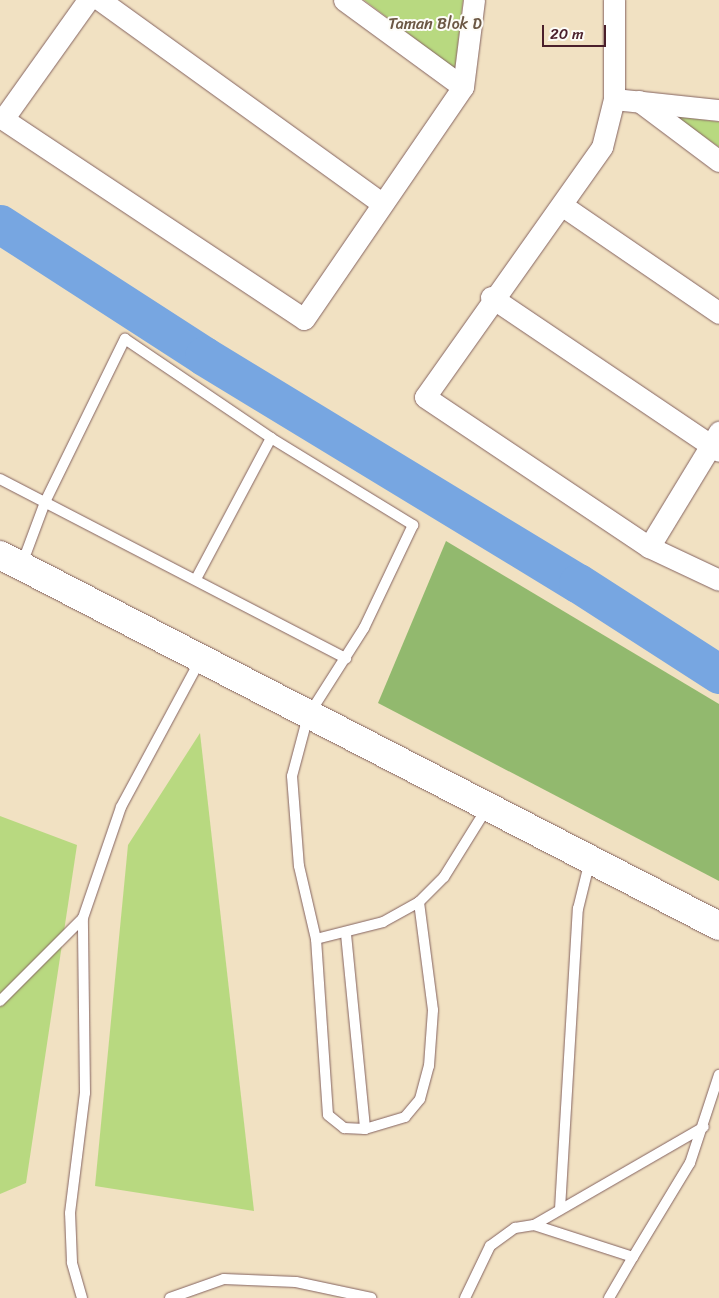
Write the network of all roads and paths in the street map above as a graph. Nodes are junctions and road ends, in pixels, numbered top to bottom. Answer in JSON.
{"nodes":[{"id":1,"x":88,"y":0,"type":"edge"},
{"id":2,"x":100,"y":0,"type":"edge"},
{"id":3,"x":344,"y":0,"type":"edge"},
{"id":4,"x":474,"y":0,"type":"edge"},
{"id":5,"x":614,"y":0,"type":"edge"},
{"id":6,"x":463,"y":87,"type":"junction"},
{"id":7,"x":614,"y":99,"type":"junction"},
{"id":8,"x":637,"y":100,"type":"junction"},
{"id":9,"x":719,"y":110,"type":"edge"},
{"id":10,"x":719,"y":160,"type":"edge"},
{"id":11,"x":381,"y":203,"type":"junction"},
{"id":12,"x":563,"y":206,"type":"junction"},
{"id":13,"x":491,"y":298,"type":"junction"},
{"id":14,"x":719,"y":313,"type":"edge"},
{"id":15,"x":271,"y":438,"type":"junction"},
{"id":16,"x":716,"y":443,"type":"edge"},
{"id":17,"x":0,"y":478,"type":"edge"},
{"id":18,"x":45,"y":502,"type":"junction"},
{"id":19,"x":649,"y":547,"type":"junction"},
{"id":20,"x":11,"y":560,"type":"edge"},
{"id":21,"x":196,"y":579,"type":"junction"},
{"id":22,"x":719,"y":580,"type":"edge"},
{"id":23,"x":202,"y":657,"type":"junction"},
{"id":24,"x":346,"y":658,"type":"junction"},
{"id":25,"x":308,"y":716,"type":"junction"},
{"id":26,"x":489,"y":805,"type":"junction"},
{"id":27,"x":591,"y":856,"type":"junction"},
{"id":28,"x":419,"y":902,"type":"junction"},
{"id":29,"x":83,"y":918,"type":"junction"},
{"id":30,"x":719,"y":926,"type":"edge"},
{"id":31,"x":346,"y":934,"type":"junction"},
{"id":32,"x":316,"y":939,"type":"junction"},
{"id":33,"x":0,"y":1001,"type":"edge"},
{"id":34,"x":719,"y":1075,"type":"edge"},
{"id":35,"x":704,"y":1127,"type":"junction"},
{"id":36,"x":365,"y":1129,"type":"junction"},
{"id":37,"x":560,"y":1209,"type":"junction"},
{"id":38,"x":534,"y":1225,"type":"junction"},
{"id":39,"x":633,"y":1256,"type":"junction"},
{"id":40,"x":82,"y":1298,"type":"edge"},
{"id":41,"x":170,"y":1298,"type":"edge"},
{"id":42,"x":371,"y":1298,"type":"edge"},
{"id":43,"x":466,"y":1298,"type":"edge"},
{"id":44,"x":609,"y":1298,"type":"edge"}],
"edges":[{"from":1,"to":11,"type":"street"},
{"from":2,"to":11,"type":"street"},
{"from":3,"to":6,"type":"street"},
{"from":4,"to":6,"type":"street"},
{"from":5,"to":7,"type":"street"},
{"from":6,"to":11,"type":"street"},
{"from":7,"to":8,"type":"street"},
{"from":7,"to":12,"type":"street"},
{"from":8,"to":9,"type":"street"},
{"from":8,"to":10,"type":"street"},
{"from":12,"to":13,"type":"street"},
{"from":12,"to":14,"type":"street"},
{"from":13,"to":16,"type":"street"},
{"from":13,"to":19,"type":"street"},
{"from":15,"to":18,"type":"lane"},
{"from":15,"to":21,"type":"lane"},
{"from":15,"to":24,"type":"lane"},
{"from":16,"to":19,"type":"street"},
{"from":17,"to":18,"type":"lane"},
{"from":18,"to":20,"type":"lane"},
{"from":18,"to":21,"type":"lane"},
{"from":19,"to":22,"type":"street"},
{"from":20,"to":23,"type":"highway"},
{"from":21,"to":24,"type":"lane"},
{"from":23,"to":25,"type":"highway"},
{"from":23,"to":29,"type":"lane"},
{"from":24,"to":25,"type":"lane"},
{"from":25,"to":26,"type":"highway"},
{"from":25,"to":32,"type":"lane"},
{"from":26,"to":27,"type":"highway"},
{"from":26,"to":28,"type":"lane"},
{"from":27,"to":30,"type":"highway"},
{"from":27,"to":37,"type":"lane"},
{"from":28,"to":31,"type":"lane"},
{"from":28,"to":36,"type":"lane"},
{"from":29,"to":33,"type":"lane"},
{"from":29,"to":40,"type":"lane"},
{"from":31,"to":32,"type":"lane"},
{"from":31,"to":36,"type":"lane"},
{"from":32,"to":36,"type":"lane"},
{"from":34,"to":35,"type":"lane"},
{"from":35,"to":37,"type":"lane"},
{"from":35,"to":39,"type":"lane"},
{"from":37,"to":38,"type":"lane"},
{"from":38,"to":39,"type":"lane"},
{"from":38,"to":43,"type":"lane"},
{"from":39,"to":44,"type":"lane"},
{"from":41,"to":42,"type":"lane"}]}
